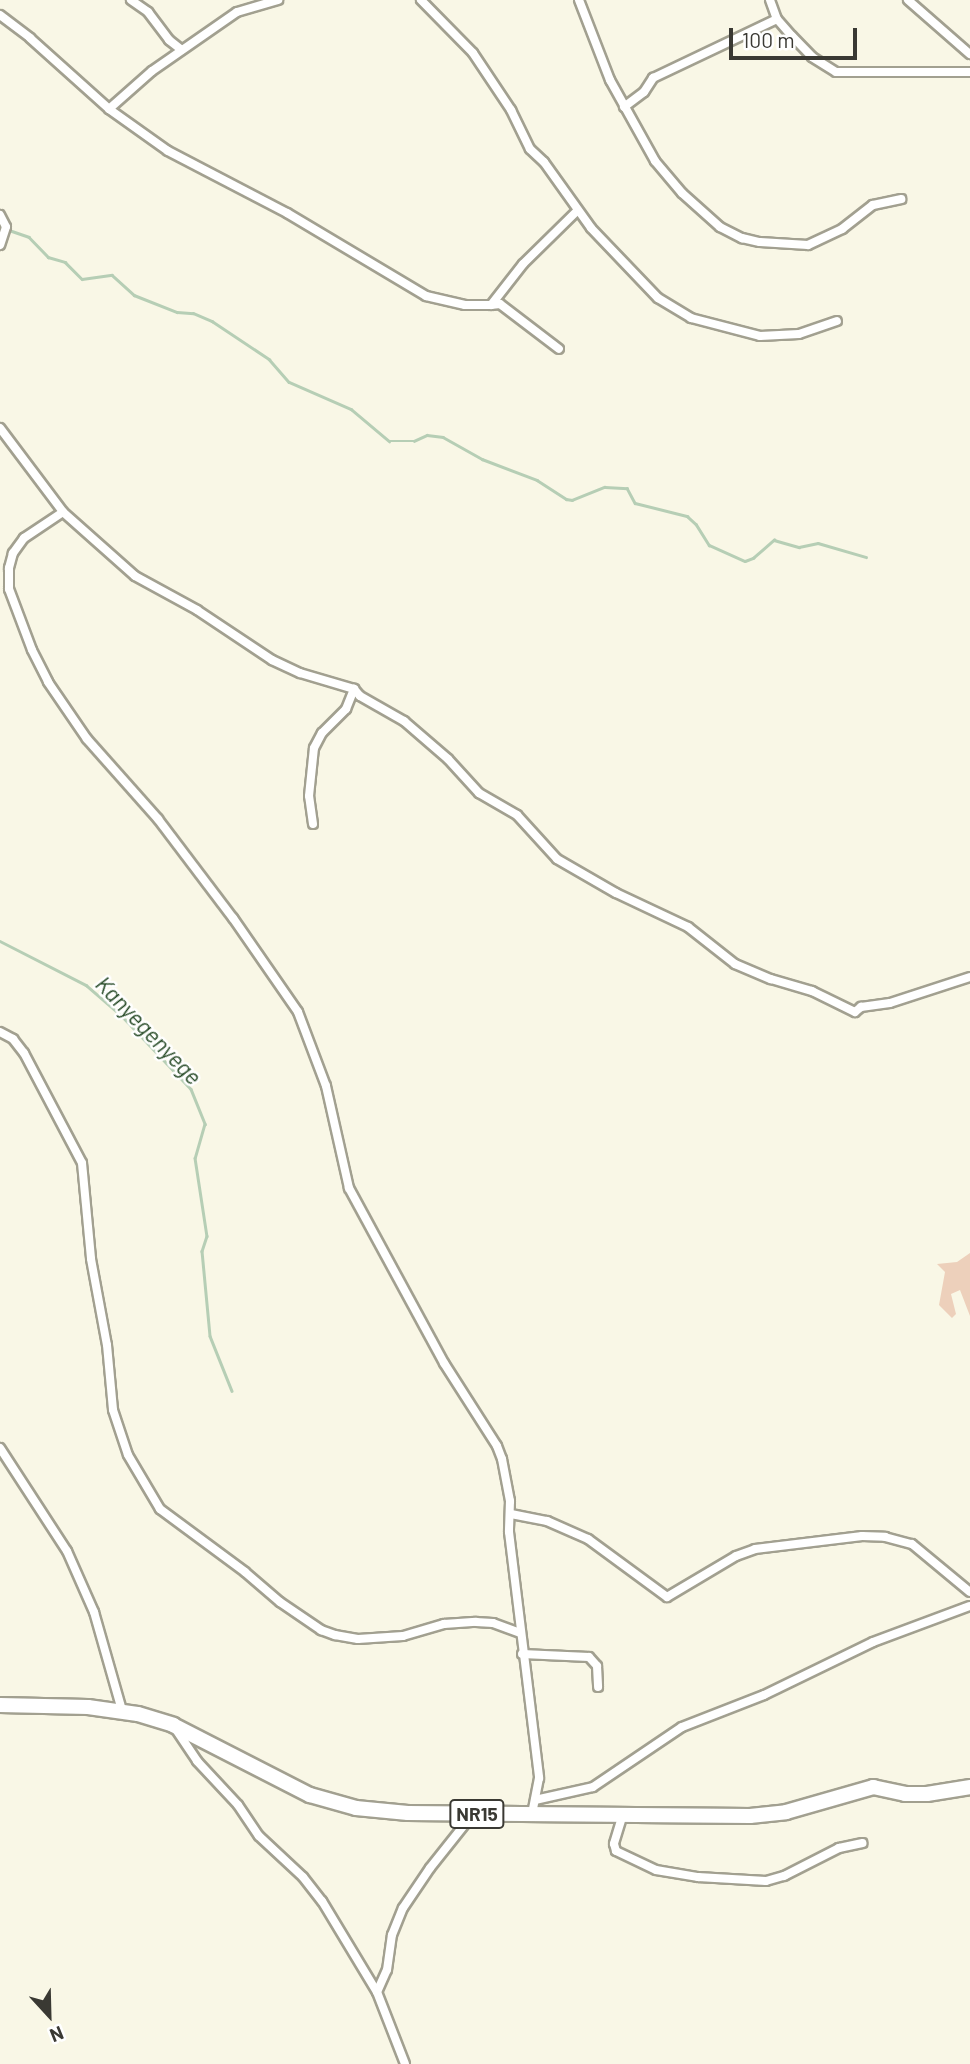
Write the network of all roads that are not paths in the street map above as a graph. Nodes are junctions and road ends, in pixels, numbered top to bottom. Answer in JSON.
{"nodes":[{"id":1,"x":131,"y":0,"type":"edge"},
{"id":2,"x":278,"y":0,"type":"edge"},
{"id":3,"x":421,"y":0,"type":"edge"},
{"id":4,"x":579,"y":0,"type":"edge"},
{"id":5,"x":770,"y":0,"type":"edge"},
{"id":6,"x":908,"y":0,"type":"edge"},
{"id":7,"x":0,"y":15,"type":"edge"},
{"id":8,"x":777,"y":19,"type":"junction"},
{"id":9,"x":182,"y":50,"type":"junction"},
{"id":10,"x":970,"y":54,"type":"edge"},
{"id":11,"x":970,"y":72,"type":"edge"},
{"id":12,"x":624,"y":107,"type":"junction"},
{"id":13,"x":109,"y":109,"type":"junction"},
{"id":14,"x":901,"y":200,"type":"dead end"},
{"id":15,"x":578,"y":211,"type":"junction"},
{"id":16,"x":0,"y":215,"type":"edge"},
{"id":17,"x":0,"y":245,"type":"edge"},
{"id":18,"x":491,"y":305,"type":"junction"},
{"id":19,"x":837,"y":321,"type":"dead end"},
{"id":20,"x":559,"y":349,"type":"dead end"},
{"id":21,"x":0,"y":428,"type":"edge"},
{"id":22,"x":63,"y":512,"type":"junction"},
{"id":23,"x":354,"y":689,"type":"junction"},
{"id":24,"x":313,"y":824,"type":"dead end"},
{"id":25,"x":970,"y":977,"type":"edge"},
{"id":26,"x":0,"y":1032,"type":"edge"},
{"id":27,"x":0,"y":1448,"type":"edge"},
{"id":28,"x":511,"y":1514,"type":"junction"},
{"id":29,"x":970,"y":1592,"type":"edge"},
{"id":30,"x":970,"y":1606,"type":"edge"},
{"id":31,"x":520,"y":1633,"type":"junction"},
{"id":32,"x":522,"y":1654,"type":"junction"},
{"id":33,"x":598,"y":1687,"type":"dead end"},
{"id":34,"x":0,"y":1705,"type":"edge"},
{"id":35,"x":122,"y":1710,"type":"junction"},
{"id":36,"x":173,"y":1726,"type":"junction"},
{"id":37,"x":970,"y":1787,"type":"edge"},
{"id":38,"x":533,"y":1807,"type":"junction"},
{"id":39,"x":473,"y":1814,"type":"junction"},
{"id":40,"x":622,"y":1814,"type":"junction"},
{"id":41,"x":862,"y":1843,"type":"dead end"},
{"id":42,"x":377,"y":1992,"type":"junction"},
{"id":43,"x":405,"y":2064,"type":"edge"}],
"edges":[{"from":1,"to":9,"type":"street"},
{"from":2,"to":9,"type":"street"},
{"from":3,"to":15,"type":"street"},
{"from":4,"to":12,"type":"street"},
{"from":5,"to":8,"type":"street"},
{"from":6,"to":10,"type":"street"},
{"from":7,"to":13,"type":"street"},
{"from":8,"to":11,"type":"street"},
{"from":8,"to":12,"type":"street"},
{"from":9,"to":13,"type":"street"},
{"from":12,"to":14,"type":"street"},
{"from":13,"to":18,"type":"street"},
{"from":15,"to":18,"type":"street"},
{"from":15,"to":19,"type":"street"},
{"from":16,"to":17,"type":"street"},
{"from":18,"to":20,"type":"street"},
{"from":21,"to":22,"type":"street"},
{"from":22,"to":23,"type":"street"},
{"from":22,"to":28,"type":"street"},
{"from":23,"to":24,"type":"street"},
{"from":23,"to":25,"type":"street"},
{"from":26,"to":31,"type":"street"},
{"from":27,"to":35,"type":"street"},
{"from":28,"to":29,"type":"street"},
{"from":28,"to":31,"type":"street"},
{"from":30,"to":38,"type":"street"},
{"from":31,"to":32,"type":"street"},
{"from":32,"to":33,"type":"street"},
{"from":32,"to":38,"type":"street"},
{"from":34,"to":35,"type":"highway","number":"NR15"},
{"from":35,"to":36,"type":"highway","number":"NR15"},
{"from":36,"to":39,"type":"highway","number":"NR15"},
{"from":36,"to":42,"type":"street"},
{"from":37,"to":40,"type":"highway","number":"NR15"},
{"from":38,"to":39,"type":"highway","number":"NR15"},
{"from":38,"to":40,"type":"highway","number":"NR15"},
{"from":39,"to":42,"type":"street"},
{"from":40,"to":41,"type":"street"},
{"from":42,"to":43,"type":"street"}]}
